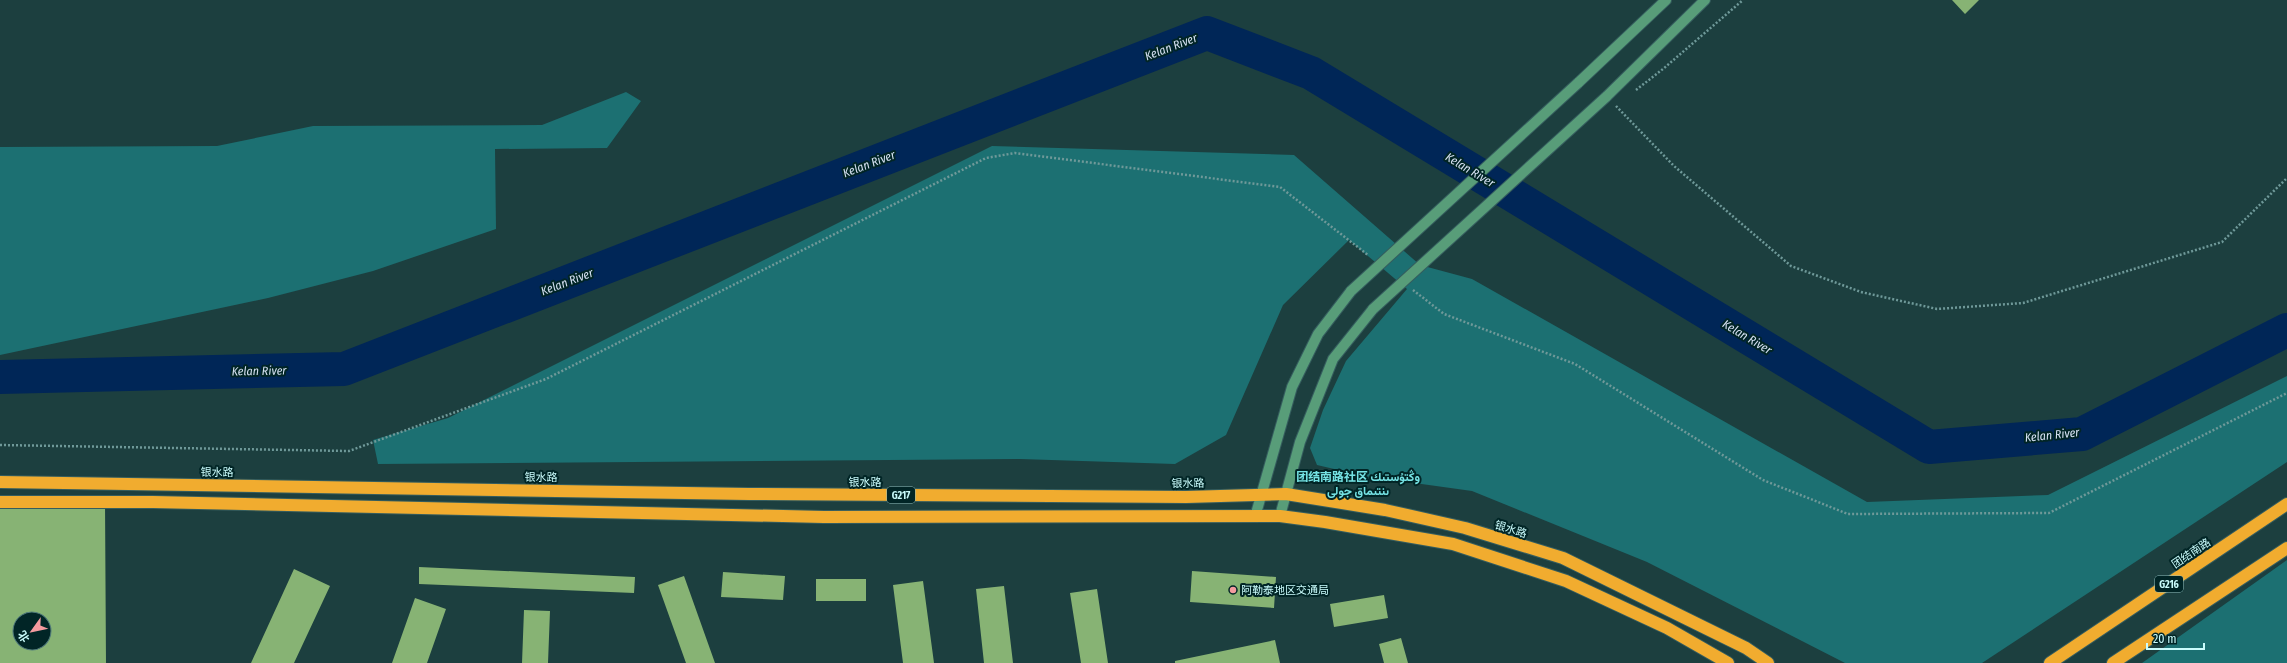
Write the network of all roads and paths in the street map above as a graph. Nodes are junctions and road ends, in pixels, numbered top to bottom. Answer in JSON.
{"nodes":[{"id":1,"x":1666,"y":0,"type":"edge"},
{"id":2,"x":1705,"y":0,"type":"edge"},
{"id":3,"x":1743,"y":0,"type":"edge"},
{"id":4,"x":1633,"y":92,"type":"dead end"},
{"id":5,"x":1606,"y":97,"type":"junction"},
{"id":6,"x":1621,"y":101,"type":"dead end"},
{"id":7,"x":1615,"y":106,"type":"junction"},
{"id":8,"x":2287,"y":178,"type":"edge"},
{"id":9,"x":1368,"y":256,"type":"dead end"},
{"id":10,"x":1406,"y":285,"type":"dead end"},
{"id":11,"x":2287,"y":393,"type":"edge"},
{"id":12,"x":0,"y":445,"type":"edge"},
{"id":13,"x":0,"y":482,"type":"edge"},
{"id":14,"x":1261,"y":494,"type":"junction"},
{"id":15,"x":1286,"y":494,"type":"junction"},
{"id":16,"x":0,"y":502,"type":"edge"},
{"id":17,"x":2287,"y":504,"type":"edge"},
{"id":18,"x":1280,"y":516,"type":"junction"},
{"id":19,"x":1255,"y":517,"type":"junction"},
{"id":20,"x":2287,"y":548,"type":"edge"},
{"id":21,"x":1728,"y":663,"type":"edge"},
{"id":22,"x":1768,"y":663,"type":"edge"},
{"id":23,"x":2050,"y":663,"type":"edge"},
{"id":24,"x":2113,"y":663,"type":"edge"}],
"edges":[{"from":1,"to":14,"type":"main road","bridge":true},
{"from":2,"to":5,"type":"main road"},
{"from":3,"to":4,"type":"path"},
{"from":5,"to":7,"type":"path"},
{"from":5,"to":15,"type":"main road","bridge":true},
{"from":6,"to":7,"type":"path"},
{"from":7,"to":8,"type":"path"},
{"from":9,"to":12,"type":"path"},
{"from":10,"to":11,"type":"path"},
{"from":13,"to":14,"type":"highway","name":"银水路","number":"G217"},
{"from":14,"to":15,"type":"highway","name":"银水路","number":"G217"},
{"from":14,"to":19,"type":"main road"},
{"from":15,"to":18,"type":"main road"},
{"from":15,"to":22,"type":"highway","name":"银水路","number":"G217"},
{"from":16,"to":19,"type":"highway","number":"G217"},
{"from":17,"to":23,"type":"highway","name":"团结南路","number":"G216"},
{"from":18,"to":19,"type":"highway","number":"G217"},
{"from":18,"to":21,"type":"highway","number":"G217"},
{"from":20,"to":24,"type":"highway"}]}
